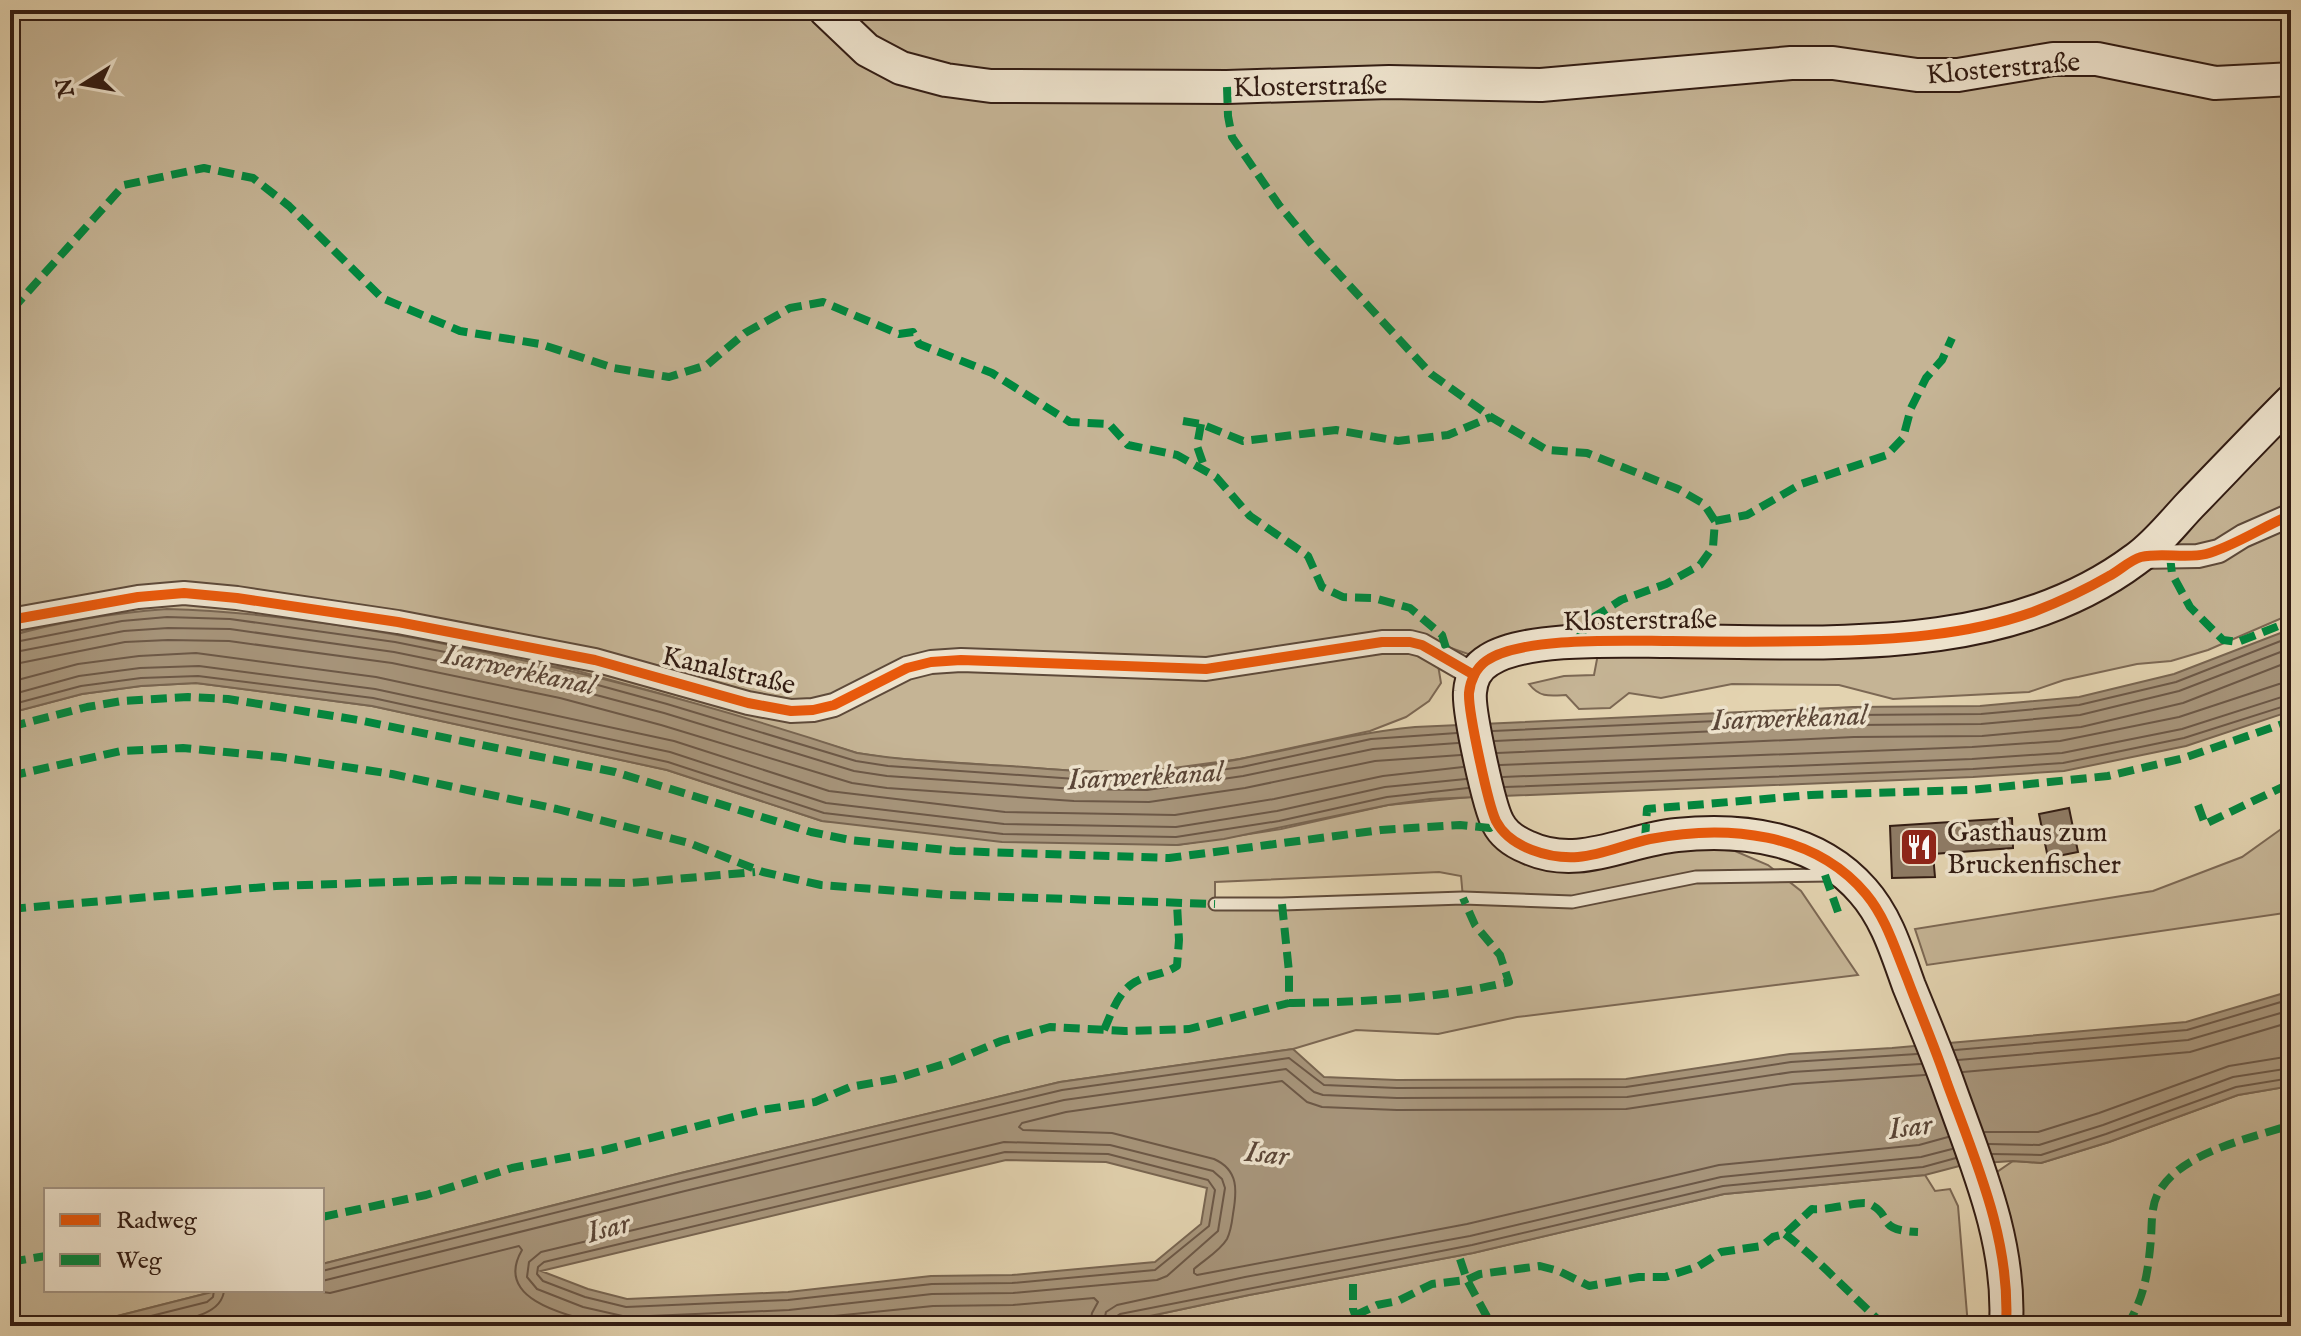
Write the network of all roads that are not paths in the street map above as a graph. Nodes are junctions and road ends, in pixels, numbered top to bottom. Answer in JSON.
{"nodes":[{"id":1,"x":825,"y":10,"type":"edge"},
{"id":2,"x":2291,"y":79,"type":"edge"},
{"id":3,"x":2291,"y":401,"type":"edge"},
{"id":4,"x":2291,"y":515,"type":"edge"},
{"id":5,"x":2139,"y":557,"type":"junction"},
{"id":6,"x":10,"y":620,"type":"edge"},
{"id":7,"x":1474,"y":675,"type":"junction"},
{"id":8,"x":1848,"y":875,"type":"junction"},
{"id":9,"x":1215,"y":904,"type":"dead end"},
{"id":10,"x":2006,"y":1326,"type":"edge"}],
"edges":[{"from":1,"to":2,"type":"main road","name":"Klosterstraße"},
{"from":3,"to":5,"type":"main road","name":"Klosterstraße"},
{"from":4,"to":5,"type":"street"},
{"from":5,"to":7,"type":"main road","name":"Klosterstraße"},
{"from":6,"to":7,"type":"street","name":"Kanalstraße"},
{"from":7,"to":8,"type":"main road"},
{"from":8,"to":9,"type":"lane"},
{"from":8,"to":10,"type":"main road"}]}
